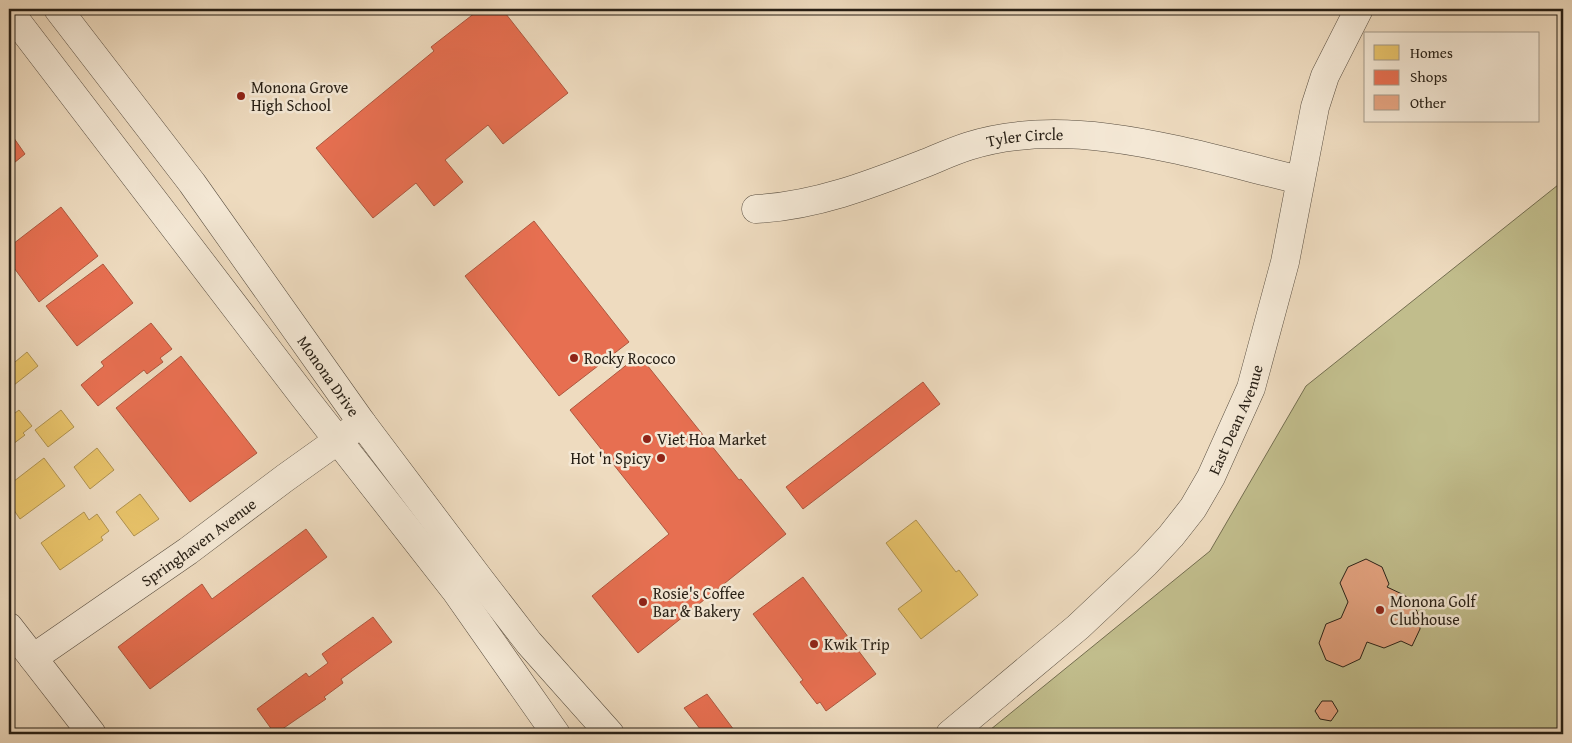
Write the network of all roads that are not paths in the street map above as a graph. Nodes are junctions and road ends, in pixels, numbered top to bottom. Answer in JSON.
{"nodes":[{"id":1,"x":58,"y":9,"type":"edge"},
{"id":2,"x":1359,"y":9,"type":"edge"},
{"id":3,"x":9,"y":11,"type":"edge"},
{"id":4,"x":1300,"y":180,"type":"junction"},
{"id":5,"x":756,"y":209,"type":"dead end"},
{"id":6,"x":362,"y":424,"type":"junction"},
{"id":7,"x":338,"y":440,"type":"junction"},
{"id":8,"x":9,"y":626,"type":"edge"},
{"id":9,"x":33,"y":658,"type":"junction"},
{"id":10,"x":92,"y":734,"type":"edge"},
{"id":11,"x":556,"y":734,"type":"edge"},
{"id":12,"x":610,"y":734,"type":"edge"},
{"id":13,"x":950,"y":734,"type":"edge"}],
"edges":[{"from":1,"to":6,"type":"street","name":"Monona Drive"},
{"from":2,"to":4,"type":"street","name":"East Dean Avenue"},
{"from":3,"to":7,"type":"street","name":"Monona Drive"},
{"from":4,"to":5,"type":"street","name":"Tyler Circle"},
{"from":4,"to":13,"type":"street","name":"East Dean Avenue"},
{"from":6,"to":7,"type":"street","name":"Springhaven Avenue"},
{"from":6,"to":12,"type":"street","name":"Monona Drive"},
{"from":7,"to":9,"type":"street","name":"Springhaven Avenue"},
{"from":7,"to":11,"type":"street","name":"Monona Drive"},
{"from":8,"to":9,"type":"street"},
{"from":9,"to":10,"type":"street"}]}
